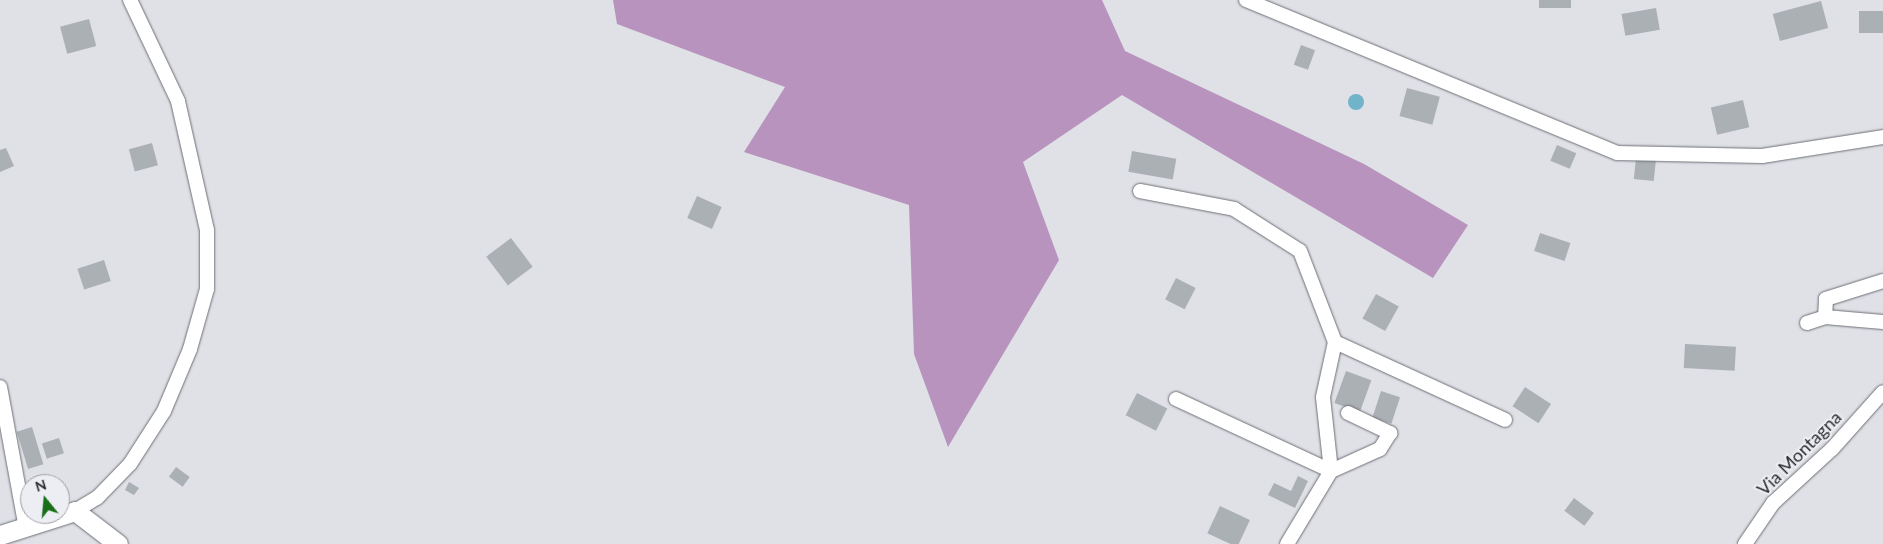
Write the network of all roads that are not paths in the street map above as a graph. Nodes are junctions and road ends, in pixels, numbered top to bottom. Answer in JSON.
{"nodes":[{"id":1,"x":130,"y":0,"type":"edge"},
{"id":2,"x":1246,"y":0,"type":"edge"},
{"id":3,"x":1883,"y":137,"type":"edge"},
{"id":4,"x":1140,"y":190,"type":"dead end"},
{"id":5,"x":1883,"y":281,"type":"edge"},
{"id":6,"x":1825,"y":317,"type":"junction"},
{"id":7,"x":1883,"y":322,"type":"edge"},
{"id":8,"x":1808,"y":323,"type":"dead end"},
{"id":9,"x":1335,"y":342,"type":"junction"},
{"id":10,"x":0,"y":386,"type":"edge"},
{"id":11,"x":1883,"y":392,"type":"edge"},
{"id":12,"x":1176,"y":399,"type":"dead end"},
{"id":13,"x":1348,"y":413,"type":"dead end"},
{"id":14,"x":1505,"y":420,"type":"dead end"},
{"id":15,"x":1331,"y":471,"type":"junction"},
{"id":16,"x":74,"y":511,"type":"junction"},
{"id":17,"x":26,"y":528,"type":"junction"},
{"id":18,"x":0,"y":535,"type":"edge"},
{"id":19,"x":118,"y":544,"type":"edge"},
{"id":20,"x":1287,"y":544,"type":"edge"},
{"id":21,"x":1745,"y":544,"type":"edge"}],
"edges":[{"from":1,"to":16,"type":"street"},
{"from":2,"to":3,"type":"street"},
{"from":4,"to":9,"type":"street"},
{"from":5,"to":6,"type":"street"},
{"from":6,"to":7,"type":"street"},
{"from":6,"to":8,"type":"street"},
{"from":9,"to":14,"type":"street"},
{"from":9,"to":15,"type":"street"},
{"from":10,"to":17,"type":"street"},
{"from":11,"to":21,"type":"street","name":"Via Montagna"},
{"from":12,"to":15,"type":"street"},
{"from":13,"to":15,"type":"street"},
{"from":15,"to":20,"type":"street"},
{"from":16,"to":17,"type":"street"},
{"from":16,"to":19,"type":"street"},
{"from":17,"to":18,"type":"street"}]}
